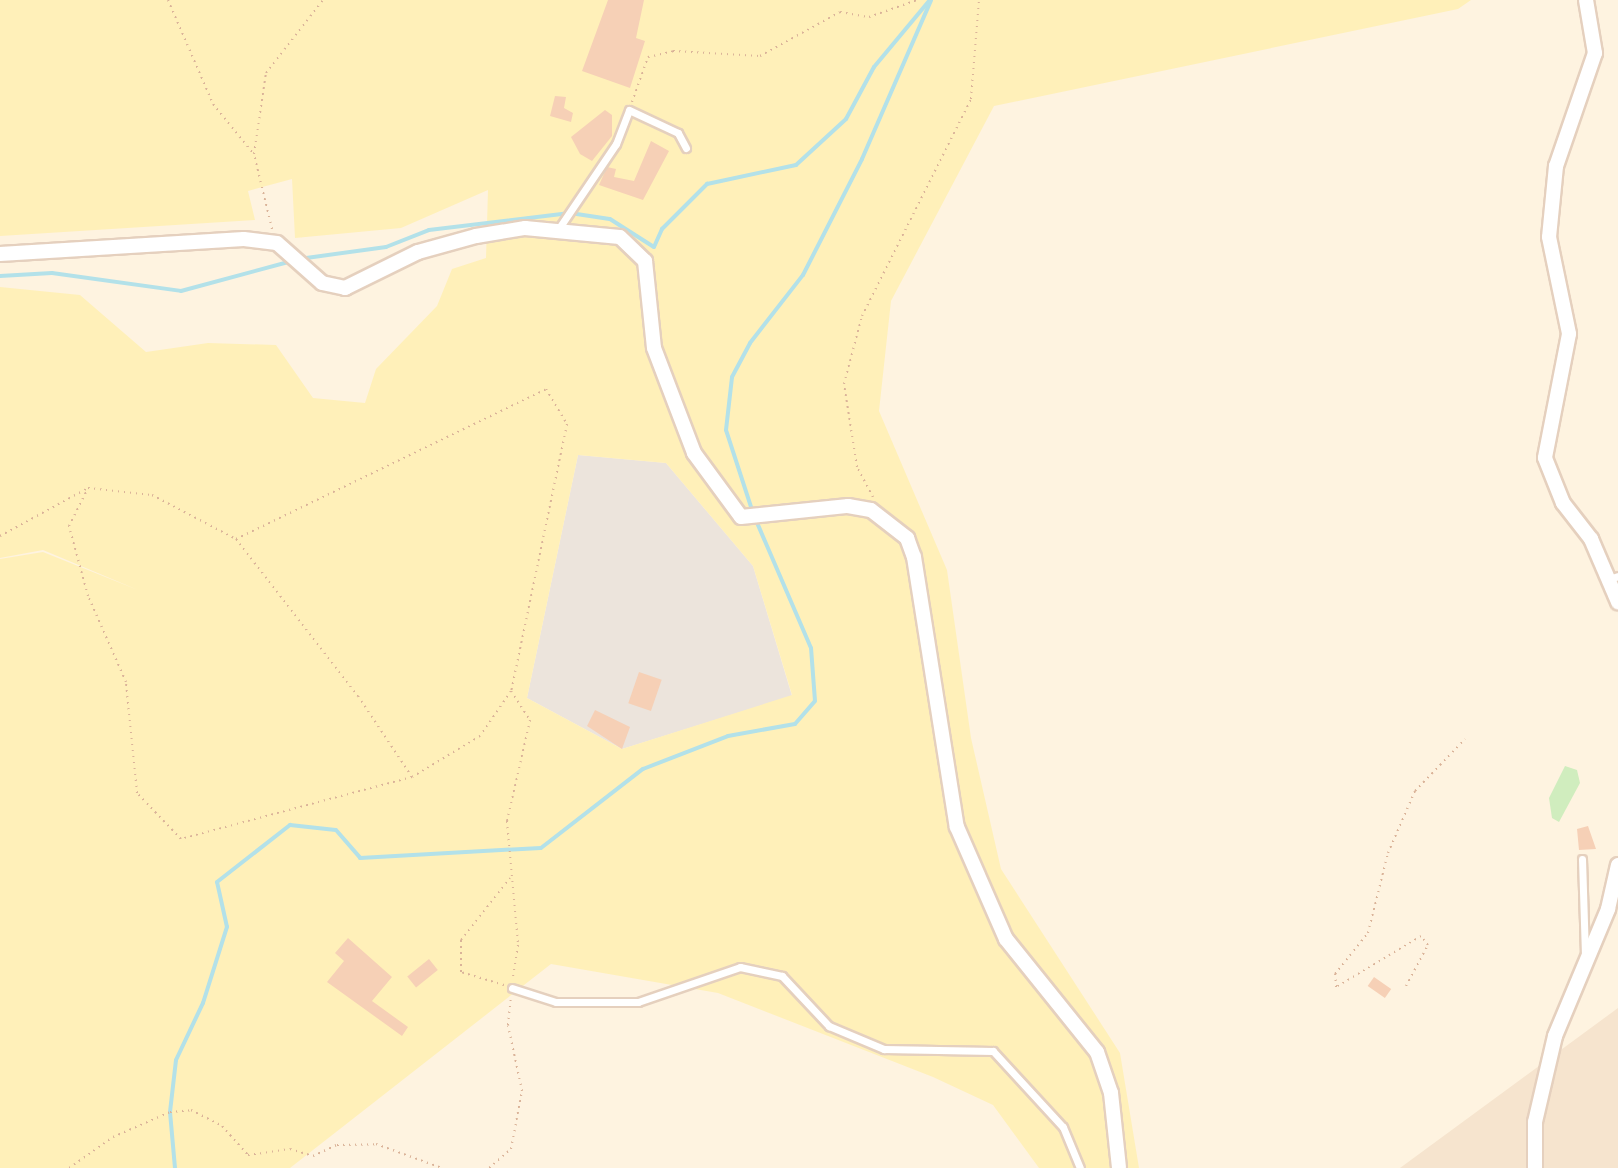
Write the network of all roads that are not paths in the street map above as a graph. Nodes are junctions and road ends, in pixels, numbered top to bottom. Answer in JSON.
{"nodes":[{"id":1,"x":1586,"y":0,"type":"edge"},
{"id":2,"x":686,"y":148,"type":"dead end"},
{"id":3,"x":555,"y":233,"type":"junction"},
{"id":4,"x":0,"y":254,"type":"edge"},
{"id":5,"x":1614,"y":578,"type":"edge"},
{"id":6,"x":1618,"y":602,"type":"edge"},
{"id":7,"x":1582,"y":858,"type":"dead end"},
{"id":8,"x":1618,"y":865,"type":"edge"},
{"id":9,"x":1584,"y":971,"type":"junction"},
{"id":10,"x":512,"y":988,"type":"road end"},
{"id":11,"x":1080,"y":1168,"type":"edge"},
{"id":12,"x":1119,"y":1168,"type":"edge"},
{"id":13,"x":1535,"y":1168,"type":"edge"}],
"edges":[{"from":1,"to":5,"type":"street"},
{"from":2,"to":3,"type":"lane"},
{"from":3,"to":4,"type":"street"},
{"from":3,"to":12,"type":"street"},
{"from":5,"to":6,"type":"street"},
{"from":7,"to":9,"type":"lane"},
{"from":8,"to":9,"type":"street"},
{"from":9,"to":13,"type":"street"},
{"from":10,"to":11,"type":"lane"}]}
